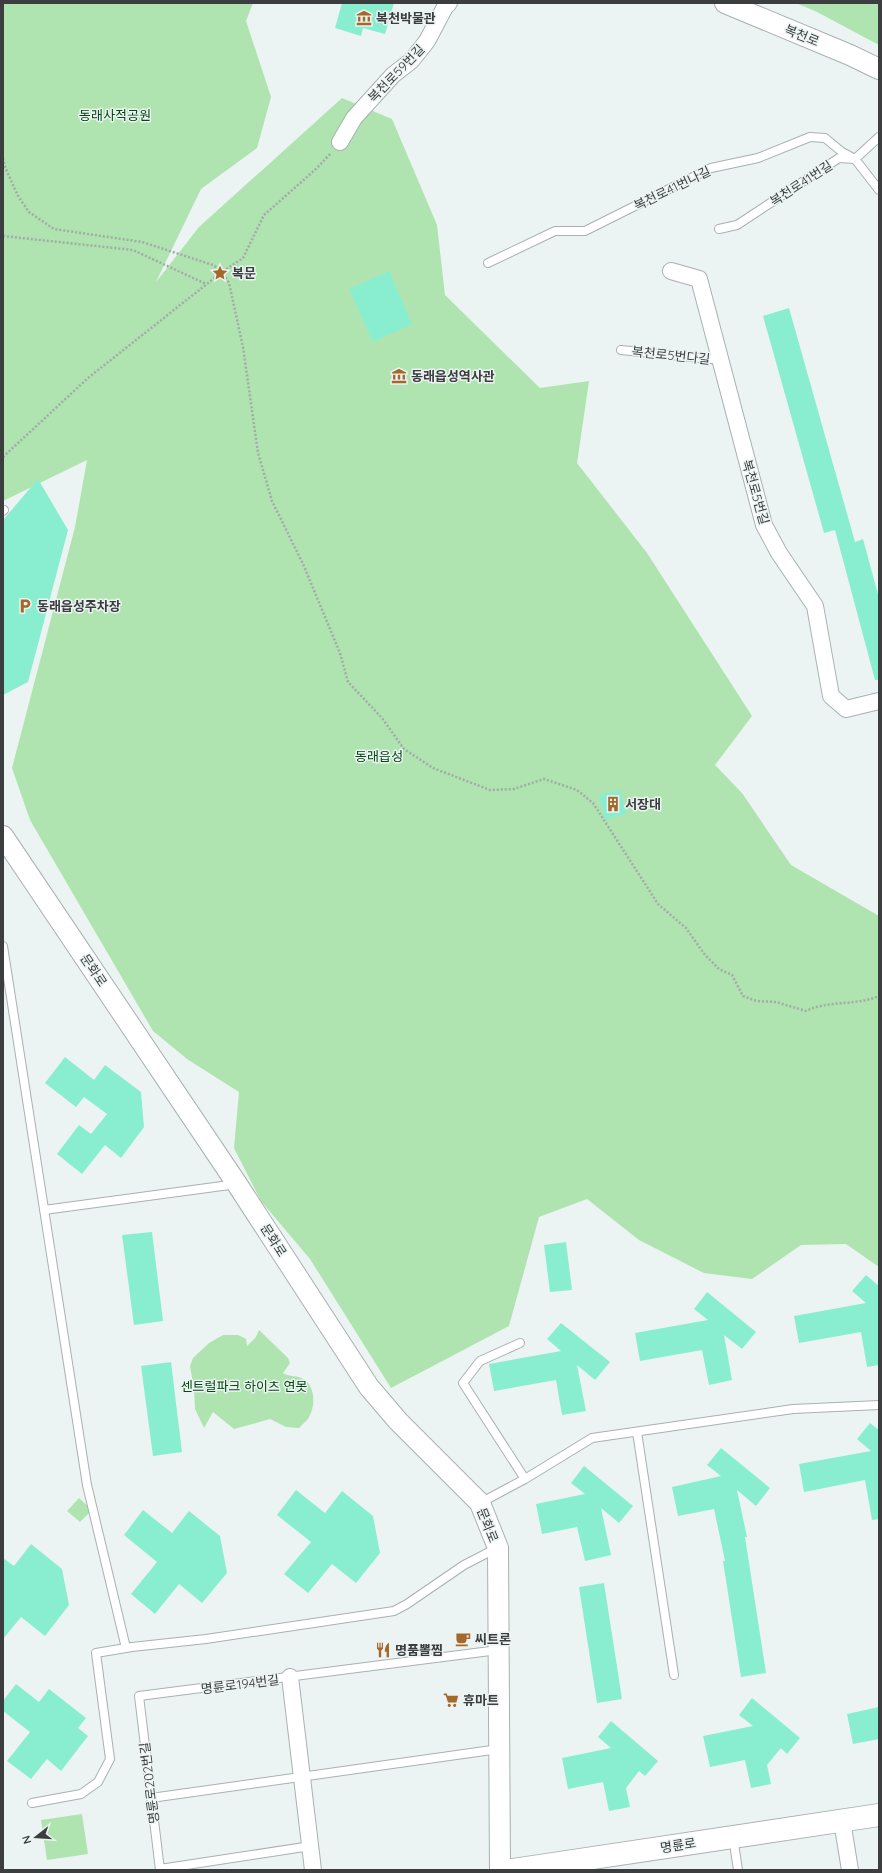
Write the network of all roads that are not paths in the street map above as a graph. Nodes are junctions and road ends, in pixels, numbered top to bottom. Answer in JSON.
{"nodes":[{"id":1,"x":449,"y":3,"type":"edge"},
{"id":2,"x":725,"y":3,"type":"edge"},
{"id":3,"x":879,"y":69,"type":"edge"},
{"id":4,"x":879,"y":137,"type":"edge"},
{"id":5,"x":340,"y":142,"type":"road end"},
{"id":6,"x":855,"y":159,"type":"junction"},
{"id":7,"x":879,"y":190,"type":"edge"},
{"id":8,"x":719,"y":229,"type":"dead end"},
{"id":9,"x":488,"y":263,"type":"dead end"},
{"id":10,"x":670,"y":271,"type":"dead end"},
{"id":11,"x":621,"y":350,"type":"dead end"},
{"id":12,"x":721,"y":360,"type":"junction"},
{"id":13,"x":879,"y":700,"type":"edge"},
{"id":14,"x":3,"y":836,"type":"edge"},
{"id":15,"x":3,"y":946,"type":"edge"},
{"id":16,"x":238,"y":1184,"type":"junction"},
{"id":17,"x":44,"y":1210,"type":"junction"},
{"id":18,"x":520,"y":1343,"type":"dead end"},
{"id":19,"x":879,"y":1405,"type":"edge"},
{"id":20,"x":637,"y":1432,"type":"junction"},
{"id":21,"x":525,"y":1479,"type":"junction"},
{"id":22,"x":480,"y":1503,"type":"junction"},
{"id":23,"x":498,"y":1548,"type":"junction"},
{"id":24,"x":126,"y":1648,"type":"junction"},
{"id":25,"x":498,"y":1650,"type":"junction"},
{"id":26,"x":674,"y":1676,"type":"dead end"},
{"id":27,"x":290,"y":1677,"type":"junction"},
{"id":28,"x":139,"y":1696,"type":"joint"},
{"id":29,"x":499,"y":1749,"type":"junction"},
{"id":30,"x":302,"y":1776,"type":"junction"},
{"id":31,"x":151,"y":1798,"type":"junction"},
{"id":32,"x":32,"y":1803,"type":"dead end"},
{"id":33,"x":879,"y":1815,"type":"edge"},
{"id":34,"x":842,"y":1821,"type":"junction"},
{"id":35,"x":733,"y":1837,"type":"junction"},
{"id":36,"x":311,"y":1846,"type":"junction"},
{"id":37,"x":160,"y":1870,"type":"edge"},
{"id":38,"x":314,"y":1870,"type":"edge"},
{"id":39,"x":500,"y":1870,"type":"edge"},
{"id":40,"x":513,"y":1870,"type":"edge"},
{"id":41,"x":738,"y":1870,"type":"edge"},
{"id":42,"x":850,"y":1870,"type":"edge"}],
"edges":[{"from":1,"to":5,"type":"street","name":"복천로59번길"},
{"from":2,"to":3,"type":"street","name":"복천로"},
{"from":4,"to":6,"type":"lane"},
{"from":6,"to":7,"type":"lane"},
{"from":6,"to":8,"type":"lane","name":"복천로41번길"},
{"from":6,"to":9,"type":"lane","name":"복천로41번나길"},
{"from":10,"to":12,"type":"street","name":"복천로5번길"},
{"from":11,"to":12,"type":"lane","name":"복천로5번다길"},
{"from":12,"to":13,"type":"street","name":"복천로5번길"},
{"from":14,"to":16,"type":"street","name":"문화로"},
{"from":15,"to":17,"type":"lane"},
{"from":16,"to":17,"type":"lane"},
{"from":16,"to":22,"type":"street","name":"문화로"},
{"from":17,"to":24,"type":"lane"},
{"from":18,"to":21,"type":"lane"},
{"from":19,"to":20,"type":"lane"},
{"from":20,"to":21,"type":"lane"},
{"from":20,"to":26,"type":"lane"},
{"from":21,"to":22,"type":"lane"},
{"from":22,"to":23,"type":"street","name":"문화로"},
{"from":23,"to":24,"type":"lane"},
{"from":23,"to":25,"type":"street","name":"문화로"},
{"from":24,"to":32,"type":"lane"},
{"from":25,"to":27,"type":"lane"},
{"from":25,"to":29,"type":"street","name":"문화로"},
{"from":27,"to":28,"type":"lane","name":"명륜로194번길"},
{"from":27,"to":30,"type":"street","name":"명륜로194번길"},
{"from":28,"to":31,"type":"lane","name":"명륜로202번길"},
{"from":29,"to":30,"type":"lane"},
{"from":29,"to":39,"type":"street","name":"문화로"},
{"from":30,"to":31,"type":"lane"},
{"from":30,"to":36,"type":"street","name":"명륜로194번길"},
{"from":31,"to":37,"type":"lane","name":"명륜로202번길"},
{"from":33,"to":34,"type":"main road","name":"명륜로"},
{"from":34,"to":35,"type":"main road","name":"명륜로"},
{"from":34,"to":42,"type":"street"},
{"from":35,"to":40,"type":"main road","name":"명륜로"},
{"from":35,"to":41,"type":"lane"},
{"from":36,"to":37,"type":"lane"},
{"from":36,"to":38,"type":"street","name":"명륜로194번길"}]}
